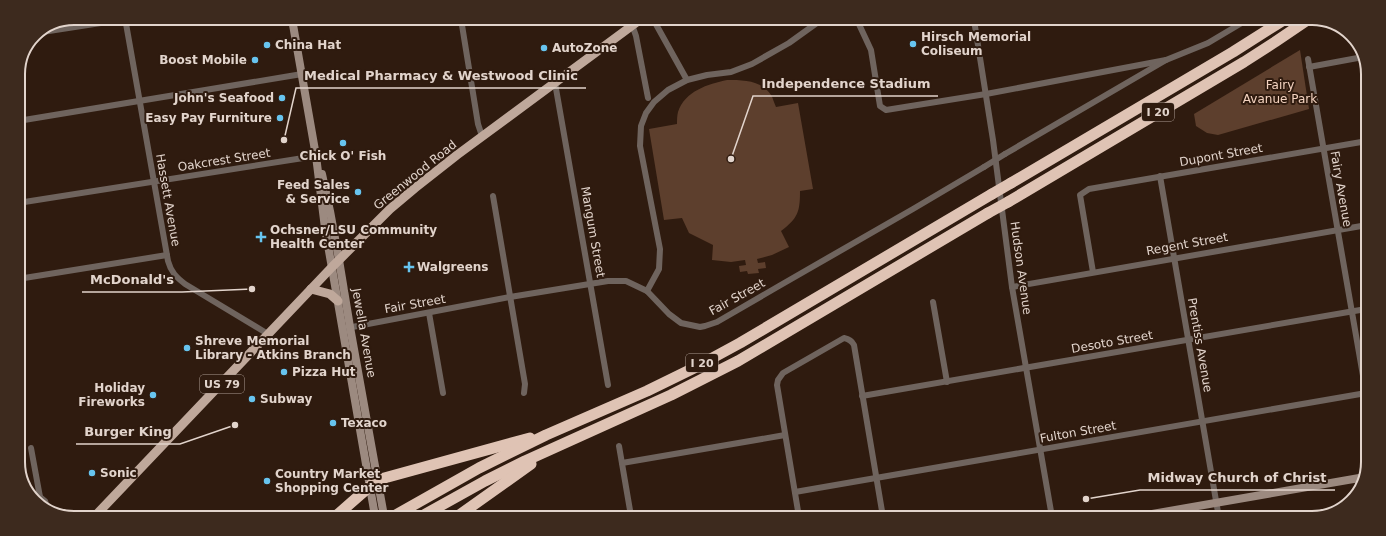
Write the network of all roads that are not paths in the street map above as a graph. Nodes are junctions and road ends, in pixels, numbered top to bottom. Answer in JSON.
{"nodes":[{"id":1,"x":87,"y":25,"type":"edge"},
{"id":2,"x":126,"y":25,"type":"edge"},
{"id":3,"x":293,"y":25,"type":"edge"},
{"id":4,"x":462,"y":25,"type":"edge"},
{"id":5,"x":627,"y":25,"type":"edge"},
{"id":6,"x":632,"y":25,"type":"edge"},
{"id":7,"x":656,"y":25,"type":"edge"},
{"id":8,"x":813,"y":25,"type":"edge"},
{"id":9,"x":859,"y":25,"type":"edge"},
{"id":10,"x":975,"y":25,"type":"edge"},
{"id":11,"x":1238,"y":25,"type":"edge"},
{"id":12,"x":1276,"y":25,"type":"edge"},
{"id":13,"x":1300,"y":25,"type":"edge"},
{"id":14,"x":52,"y":30,"type":"edge"},
{"id":15,"x":1358,"y":58,"type":"edge"},
{"id":16,"x":1308,"y":59,"type":"dead end"},
{"id":17,"x":1166,"y":60,"type":"junction"},
{"id":18,"x":1309,"y":67,"type":"junction"},
{"id":19,"x":302,"y":74,"type":"junction"},
{"id":20,"x":687,"y":80,"type":"junction"},
{"id":21,"x":555,"y":83,"type":"junction"},
{"id":22,"x":986,"y":94,"type":"junction"},
{"id":23,"x":648,"y":98,"type":"dead end"},
{"id":24,"x":139,"y":101,"type":"junction"},
{"id":25,"x":25,"y":120,"type":"edge"},
{"id":26,"x":482,"y":136,"type":"junction"},
{"id":27,"x":1361,"y":141,"type":"edge"},
{"id":28,"x":1323,"y":148,"type":"junction"},
{"id":29,"x":316,"y":156,"type":"junction"},
{"id":30,"x":1160,"y":176,"type":"junction"},
{"id":31,"x":154,"y":182,"type":"junction"},
{"id":32,"x":493,"y":196,"type":"dead end"},
{"id":33,"x":25,"y":202,"type":"edge"},
{"id":34,"x":1361,"y":226,"type":"edge"},
{"id":35,"x":1337,"y":230,"type":"junction"},
{"id":36,"x":167,"y":255,"type":"junction"},
{"id":37,"x":1174,"y":258,"type":"junction"},
{"id":38,"x":339,"y":260,"type":"junction"},
{"id":39,"x":332,"y":267,"type":"junction"},
{"id":40,"x":1093,"y":272,"type":"junction"},
{"id":41,"x":25,"y":278,"type":"edge"},
{"id":42,"x":590,"y":284,"type":"junction"},
{"id":43,"x":1012,"y":287,"type":"junction"},
{"id":44,"x":311,"y":289,"type":"junction"},
{"id":45,"x":647,"y":291,"type":"junction"},
{"id":46,"x":510,"y":297,"type":"junction"},
{"id":47,"x":338,"y":301,"type":"junction"},
{"id":48,"x":933,"y":302,"type":"dead end"},
{"id":49,"x":1361,"y":310,"type":"edge"},
{"id":50,"x":1352,"y":311,"type":"junction"},
{"id":51,"x":429,"y":313,"type":"junction"},
{"id":52,"x":346,"y":328,"type":"junction"},
{"id":53,"x":268,"y":334,"type":"junction"},
{"id":54,"x":1188,"y":340,"type":"junction"},
{"id":55,"x":1361,"y":364,"type":"edge"},
{"id":56,"x":1026,"y":368,"type":"junction"},
{"id":57,"x":947,"y":382,"type":"junction"},
{"id":58,"x":608,"y":385,"type":"dead end"},
{"id":59,"x":443,"y":393,"type":"dead end"},
{"id":60,"x":524,"y":393,"type":"dead end"},
{"id":61,"x":1361,"y":394,"type":"edge"},
{"id":62,"x":862,"y":396,"type":"junction"},
{"id":63,"x":1202,"y":421,"type":"junction"},
{"id":64,"x":546,"y":435,"type":"junction"},
{"id":65,"x":785,"y":435,"type":"junction"},
{"id":66,"x":557,"y":446,"type":"junction"},
{"id":67,"x":619,"y":446,"type":"dead end"},
{"id":68,"x":31,"y":448,"type":"dead end"},
{"id":69,"x":1040,"y":450,"type":"junction"},
{"id":70,"x":622,"y":463,"type":"junction"},
{"id":71,"x":876,"y":478,"type":"junction"},
{"id":72,"x":1358,"y":478,"type":"edge"},
{"id":73,"x":373,"y":483,"type":"junction"},
{"id":74,"x":795,"y":492,"type":"junction"},
{"id":75,"x":40,"y":497,"type":"joint"},
{"id":76,"x":45,"y":502,"type":"edge"},
{"id":77,"x":1217,"y":502,"type":"junction"},
{"id":78,"x":100,"y":511,"type":"edge"},
{"id":79,"x":342,"y":511,"type":"edge"},
{"id":80,"x":375,"y":511,"type":"edge"},
{"id":81,"x":382,"y":511,"type":"edge"},
{"id":82,"x":402,"y":511,"type":"edge"},
{"id":83,"x":431,"y":511,"type":"edge"},
{"id":84,"x":465,"y":511,"type":"edge"},
{"id":85,"x":630,"y":511,"type":"edge"},
{"id":86,"x":798,"y":511,"type":"edge"},
{"id":87,"x":882,"y":511,"type":"edge"},
{"id":88,"x":1051,"y":511,"type":"edge"},
{"id":89,"x":1168,"y":511,"type":"edge"},
{"id":90,"x":1218,"y":511,"type":"edge"}],
"edges":[{"from":1,"to":14,"type":"street"},
{"from":2,"to":24,"type":"street","name":"Hassett Avenue"},
{"from":3,"to":19,"type":"main road","name":"Jewella Avenue"},
{"from":4,"to":26,"type":"street"},
{"from":5,"to":21,"type":"main road","name":"Greenwood Road","number":"US 79"},
{"from":6,"to":23,"type":"street"},
{"from":7,"to":20,"type":"street"},
{"from":8,"to":20,"type":"street"},
{"from":9,"to":22,"type":"street"},
{"from":10,"to":22,"type":"street","name":"Hudson Avenue"},
{"from":11,"to":17,"type":"street"},
{"from":12,"to":64,"type":"highway","number":"I 20","bridge":true},
{"from":13,"to":66,"type":"highway","number":"I 20","bridge":true},
{"from":15,"to":18,"type":"street"},
{"from":16,"to":18,"type":"street","name":"Fairy Avenue"},
{"from":17,"to":22,"type":"street"},
{"from":17,"to":45,"type":"street","name":"Fair Street","bridge":true},
{"from":18,"to":28,"type":"street","name":"Fairy Avenue"},
{"from":19,"to":24,"type":"street"},
{"from":19,"to":29,"type":"main road","name":"Jewella Avenue"},
{"from":20,"to":45,"type":"street"},
{"from":21,"to":26,"type":"main road","name":"Greenwood Road","number":"US 79"},
{"from":21,"to":42,"type":"street","name":"Mangum Street"},
{"from":22,"to":43,"type":"street","name":"Hudson Avenue"},
{"from":24,"to":25,"type":"street"},
{"from":24,"to":31,"type":"street","name":"Hassett Avenue"},
{"from":26,"to":38,"type":"main road","name":"Greenwood Road","number":"US 79"},
{"from":27,"to":28,"type":"street","name":"Dupont Street"},
{"from":28,"to":30,"type":"street","name":"Dupont Street"},
{"from":28,"to":35,"type":"street","name":"Fairy Avenue"},
{"from":29,"to":31,"type":"street","name":"Oakcrest Street"},
{"from":29,"to":38,"type":"main road","name":"Jewella Avenue"},
{"from":29,"to":39,"type":"main road","name":"Jewella Avenue"},
{"from":30,"to":37,"type":"street","name":"Prentiss Avenue"},
{"from":30,"to":40,"type":"street","name":"Dupont Street"},
{"from":31,"to":33,"type":"street","name":"Oakcrest Street"},
{"from":31,"to":36,"type":"street","name":"Hassett Avenue"},
{"from":32,"to":46,"type":"street"},
{"from":34,"to":35,"type":"street","name":"Regent Street"},
{"from":35,"to":37,"type":"street","name":"Regent Street"},
{"from":35,"to":50,"type":"street","name":"Fairy Avenue"},
{"from":36,"to":41,"type":"street"},
{"from":36,"to":53,"type":"street","name":"Hassett Avenue"},
{"from":37,"to":40,"type":"street","name":"Regent Street"},
{"from":37,"to":54,"type":"street","name":"Prentiss Avenue"},
{"from":38,"to":39,"type":"main road","name":"Greenwood Road","number":"US 79"},
{"from":38,"to":52,"type":"main road","name":"Jewella Avenue"},
{"from":39,"to":44,"type":"main road","name":"Greenwood Road","number":"US 79"},
{"from":39,"to":47,"type":"main road","name":"Jewella Avenue"},
{"from":40,"to":43,"type":"street","name":"Regent Street"},
{"from":42,"to":45,"type":"street","name":"Fair Street"},
{"from":42,"to":46,"type":"street","name":"Fair Street"},
{"from":42,"to":58,"type":"street","name":"Mangum Street"},
{"from":43,"to":56,"type":"street","name":"Hudson Avenue"},
{"from":44,"to":47,"type":"main road"},
{"from":44,"to":53,"type":"main road","name":"Greenwood Road","number":"US 79"},
{"from":46,"to":51,"type":"street","name":"Fair Street"},
{"from":46,"to":60,"type":"street"},
{"from":47,"to":52,"type":"main road","name":"Jewella Avenue"},
{"from":48,"to":57,"type":"street"},
{"from":49,"to":50,"type":"street","name":"Desoto Street"},
{"from":50,"to":54,"type":"street","name":"Desoto Street"},
{"from":50,"to":55,"type":"street","name":"Fairy Avenue"},
{"from":51,"to":52,"type":"street","name":"Fair Street"},
{"from":51,"to":59,"type":"street"},
{"from":52,"to":73,"type":"main road","name":"Jewella Avenue"},
{"from":53,"to":78,"type":"main road","name":"Greenwood Road","number":"US 79"},
{"from":54,"to":56,"type":"street","name":"Desoto Street"},
{"from":54,"to":63,"type":"street","name":"Prentiss Avenue"},
{"from":56,"to":57,"type":"street","name":"Desoto Street"},
{"from":56,"to":69,"type":"street","name":"Hudson Avenue"},
{"from":57,"to":62,"type":"street","name":"Desoto Street"},
{"from":61,"to":63,"type":"street","name":"Fulton Street"},
{"from":62,"to":65,"type":"street"},
{"from":62,"to":71,"type":"street"},
{"from":63,"to":69,"type":"street","name":"Fulton Street"},
{"from":63,"to":77,"type":"street","name":"Prentiss Avenue"},
{"from":64,"to":73,"type":"highway"},
{"from":64,"to":82,"type":"highway","number":"I 20"},
{"from":65,"to":70,"type":"street"},
{"from":65,"to":74,"type":"street"},
{"from":66,"to":83,"type":"highway","number":"I 20"},
{"from":66,"to":84,"type":"highway"},
{"from":67,"to":70,"type":"street"},
{"from":68,"to":75,"type":"street"},
{"from":69,"to":71,"type":"street","name":"Fulton Street"},
{"from":69,"to":88,"type":"street","name":"Hudson Avenue"},
{"from":70,"to":85,"type":"street"},
{"from":71,"to":74,"type":"street","name":"Fulton Street"},
{"from":71,"to":87,"type":"street"},
{"from":72,"to":77,"type":"main road"},
{"from":73,"to":79,"type":"highway"},
{"from":73,"to":80,"type":"main road","name":"Jewella Avenue"},
{"from":73,"to":81,"type":"main road","name":"Jewella Avenue"},
{"from":74,"to":86,"type":"street"},
{"from":75,"to":76,"type":"street"},
{"from":77,"to":89,"type":"main road"},
{"from":77,"to":90,"type":"street","name":"Prentiss Avenue"}]}
